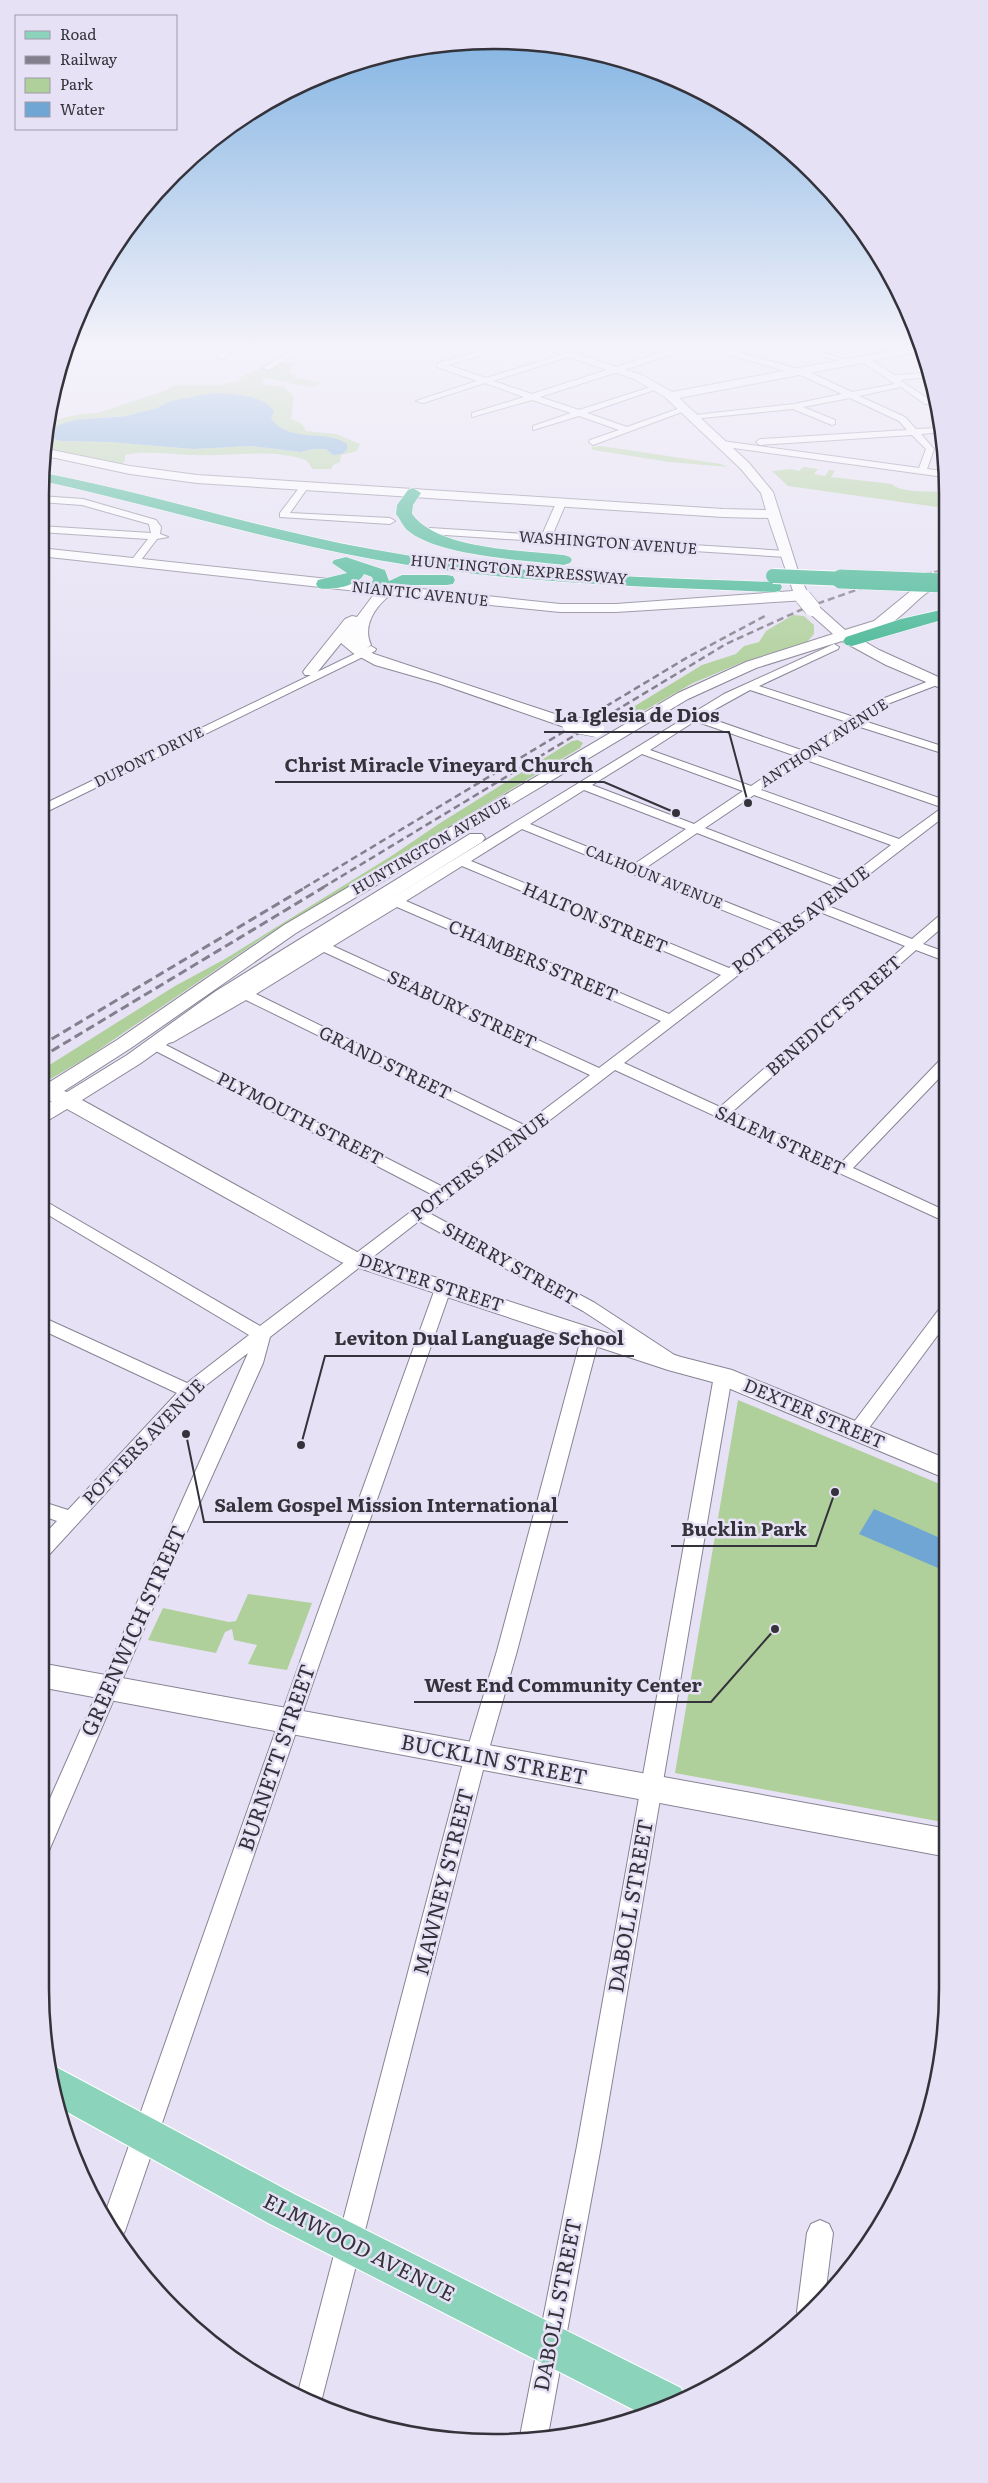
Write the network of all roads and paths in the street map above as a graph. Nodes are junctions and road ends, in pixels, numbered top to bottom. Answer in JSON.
{"nodes":[{"id":1,"x":78,"y":459,"type":"edge"},
{"id":2,"x":738,"y":459,"type":"edge"},
{"id":3,"x":832,"y":459,"type":"edge"},
{"id":4,"x":928,"y":459,"type":"edge"},
{"id":5,"x":50,"y":468,"type":"edge"},
{"id":6,"x":922,"y":471,"type":"junction"},
{"id":7,"x":938,"y":473,"type":"edge"},
{"id":8,"x":50,"y":478,"type":"edge"},
{"id":9,"x":305,"y":486,"type":"junction"},
{"id":10,"x":103,"y":489,"type":"junction"},
{"id":11,"x":413,"y":493,"type":"junction"},
{"id":12,"x":49,"y":500,"type":"edge"},
{"id":13,"x":561,"y":502,"type":"junction"},
{"id":14,"x":775,"y":514,"type":"junction"},
{"id":15,"x":390,"y":521,"type":"dead end"},
{"id":16,"x":49,"y":529,"type":"edge"},
{"id":17,"x":156,"y":531,"type":"junction"},
{"id":18,"x":430,"y":531,"type":"dead end"},
{"id":19,"x":166,"y":537,"type":"dead end"},
{"id":20,"x":546,"y":538,"type":"junction"},
{"id":21,"x":49,"y":553,"type":"edge"},
{"id":22,"x":786,"y":554,"type":"junction"},
{"id":23,"x":325,"y":557,"type":"junction"},
{"id":24,"x":135,"y":562,"type":"junction"},
{"id":25,"x":728,"y":575,"type":"junction"},
{"id":26,"x":774,"y":581,"type":"junction"},
{"id":27,"x":939,"y":581,"type":"edge"},
{"id":28,"x":647,"y":582,"type":"junction"},
{"id":29,"x":939,"y":583,"type":"edge"},
{"id":30,"x":324,"y":584,"type":"junction"},
{"id":31,"x":447,"y":588,"type":"junction"},
{"id":32,"x":381,"y":589,"type":"junction"},
{"id":33,"x":939,"y":593,"type":"edge"},
{"id":34,"x":808,"y":604,"type":"junction"},
{"id":35,"x":939,"y":615,"type":"edge"},
{"id":36,"x":356,"y":621,"type":"junction"},
{"id":37,"x":875,"y":626,"type":"junction"},
{"id":38,"x":843,"y":641,"type":"junction"},
{"id":39,"x":812,"y":646,"type":"junction"},
{"id":40,"x":363,"y":648,"type":"junction"},
{"id":41,"x":310,"y":672,"type":"junction"},
{"id":42,"x":939,"y":681,"type":"edge"},
{"id":43,"x":939,"y":683,"type":"edge"},
{"id":44,"x":748,"y":686,"type":"junction"},
{"id":45,"x":258,"y":703,"type":"junction"},
{"id":46,"x":694,"y":717,"type":"junction"},
{"id":47,"x":855,"y":722,"type":"junction"},
{"id":48,"x":593,"y":731,"type":"junction"},
{"id":49,"x":625,"y":743,"type":"junction"},
{"id":50,"x":939,"y":749,"type":"edge"},
{"id":51,"x":587,"y":754,"type":"junction"},
{"id":52,"x":805,"y":755,"type":"junction"},
{"id":53,"x":583,"y":786,"type":"junction"},
{"id":54,"x":752,"y":791,"type":"junction"},
{"id":55,"x":939,"y":802,"type":"edge"},
{"id":56,"x":49,"y":807,"type":"edge"},
{"id":57,"x":939,"y":815,"type":"edge"},
{"id":58,"x":520,"y":824,"type":"junction"},
{"id":59,"x":695,"y":828,"type":"junction"},
{"id":60,"x":900,"y":844,"type":"junction"},
{"id":61,"x":460,"y":861,"type":"junction"},
{"id":62,"x":634,"y":870,"type":"junction"},
{"id":63,"x":846,"y":886,"type":"junction"},
{"id":64,"x":395,"y":901,"type":"junction"},
{"id":65,"x":818,"y":907,"type":"junction"},
{"id":66,"x":939,"y":923,"type":"edge"},
{"id":67,"x":787,"y":931,"type":"junction"},
{"id":68,"x":914,"y":945,"type":"junction"},
{"id":69,"x":322,"y":946,"type":"junction"},
{"id":70,"x":939,"y":955,"type":"edge"},
{"id":71,"x":731,"y":974,"type":"junction"},
{"id":72,"x":244,"y":994,"type":"junction"},
{"id":73,"x":671,"y":1020,"type":"junction"},
{"id":74,"x":155,"y":1045,"type":"junction"},
{"id":75,"x":614,"y":1064,"type":"junction"},
{"id":76,"x":939,"y":1069,"type":"edge"},
{"id":77,"x":601,"y":1074,"type":"junction"},
{"id":78,"x":52,"y":1096,"type":"edge"},
{"id":79,"x":722,"y":1113,"type":"junction"},
{"id":80,"x":526,"y":1132,"type":"junction"},
{"id":81,"x":843,"y":1170,"type":"junction"},
{"id":82,"x":444,"y":1194,"type":"junction"},
{"id":83,"x":49,"y":1208,"type":"edge"},
{"id":84,"x":418,"y":1214,"type":"junction"},
{"id":85,"x":939,"y":1214,"type":"edge"},
{"id":86,"x":358,"y":1260,"type":"junction"},
{"id":87,"x":444,"y":1286,"type":"junction"},
{"id":88,"x":939,"y":1321,"type":"edge"},
{"id":89,"x":49,"y":1326,"type":"edge"},
{"id":90,"x":261,"y":1334,"type":"junction"},
{"id":91,"x":591,"y":1335,"type":"junction"},
{"id":92,"x":676,"y":1364,"type":"junction"},
{"id":93,"x":724,"y":1376,"type":"junction"},
{"id":94,"x":188,"y":1391,"type":"junction"},
{"id":95,"x":857,"y":1432,"type":"junction"},
{"id":96,"x":939,"y":1467,"type":"edge"},
{"id":97,"x":49,"y":1511,"type":"edge"},
{"id":98,"x":71,"y":1518,"type":"junction"},
{"id":99,"x":49,"y":1542,"type":"edge"},
{"id":100,"x":49,"y":1677,"type":"edge"},
{"id":101,"x":109,"y":1689,"type":"junction"},
{"id":102,"x":289,"y":1722,"type":"junction"},
{"id":103,"x":476,"y":1757,"type":"junction"},
{"id":104,"x":651,"y":1789,"type":"junction"},
{"id":105,"x":49,"y":1826,"type":"edge"},
{"id":106,"x":939,"y":1841,"type":"edge"},
{"id":107,"x":60,"y":2087,"type":"edge"},
{"id":108,"x":146,"y":2137,"type":"junction"},
{"id":109,"x":115,"y":2223,"type":"edge"},
{"id":110,"x":820,"y":2233,"type":"dead end"},
{"id":111,"x":352,"y":2245,"type":"junction"},
{"id":112,"x":811,"y":2302,"type":"edge"},
{"id":113,"x":550,"y":2345,"type":"junction"},
{"id":114,"x":311,"y":2394,"type":"edge"},
{"id":115,"x":662,"y":2401,"type":"edge"},
{"id":116,"x":535,"y":2432,"type":"edge"}],
"edges":[{"from":1,"to":9,"type":"street"},
{"from":2,"to":14,"type":"street"},
{"from":3,"to":6,"type":"street"},
{"from":4,"to":6,"type":"street"},
{"from":5,"to":25,"type":"highway","name":"HUNTINGTON EXPRESSWAY"},
{"from":6,"to":7,"type":"street"},
{"from":8,"to":10,"type":"highway","name":"HUNTINGTON EXPRESSWAY"},
{"from":9,"to":11,"type":"street"},
{"from":9,"to":15,"type":"street"},
{"from":10,"to":23,"type":"highway"},
{"from":10,"to":28,"type":"highway","name":"HUNTINGTON EXPRESSWAY"},
{"from":11,"to":13,"type":"street"},
{"from":11,"to":25,"type":"highway"},
{"from":12,"to":17,"type":"street"},
{"from":13,"to":14,"type":"street"},
{"from":13,"to":20,"type":"street"},
{"from":14,"to":22,"type":"street"},
{"from":16,"to":17,"type":"street"},
{"from":17,"to":19,"type":"street"},
{"from":17,"to":24,"type":"street"},
{"from":18,"to":20,"type":"street","name":"WASHINGTON AVENUE"},
{"from":20,"to":22,"type":"street","name":"WASHINGTON AVENUE"},
{"from":21,"to":24,"type":"street","name":"NIANTIC AVENUE"},
{"from":22,"to":34,"type":"street"},
{"from":23,"to":30,"type":"highway"},
{"from":23,"to":32,"type":"highway"},
{"from":24,"to":30,"type":"street","name":"NIANTIC AVENUE"},
{"from":25,"to":26,"type":"highway","name":"HUNTINGTON EXPRESSWAY"},
{"from":26,"to":28,"type":"highway","name":"HUNTINGTON EXPRESSWAY"},
{"from":26,"to":29,"type":"highway","name":"HUNTINGTON EXPRESSWAY","bridge":true},
{"from":26,"to":33,"type":"highway","name":"HUNTINGTON EXPRESSWAY"},
{"from":27,"to":37,"type":"street","name":"HUNTINGTON AVENUE"},
{"from":28,"to":31,"type":"highway"},
{"from":30,"to":32,"type":"street","name":"NIANTIC AVENUE"},
{"from":31,"to":32,"type":"highway"},
{"from":31,"to":34,"type":"street","name":"NIANTIC AVENUE"},
{"from":32,"to":36,"type":"street"},
{"from":34,"to":37,"type":"street"},
{"from":34,"to":38,"type":"street"},
{"from":34,"to":39,"type":"street"},
{"from":35,"to":38,"type":"highway"},
{"from":36,"to":40,"type":"street"},
{"from":36,"to":41,"type":"street"},
{"from":37,"to":38,"type":"street","name":"HUNTINGTON AVENUE"},
{"from":38,"to":39,"type":"street","name":"HUNTINGTON AVENUE"},
{"from":38,"to":42,"type":"street"},
{"from":38,"to":44,"type":"street","name":"HUNTINGTON AVENUE"},
{"from":38,"to":49,"type":"street","name":"HUNTINGTON AVENUE"},
{"from":39,"to":49,"type":"street","name":"HUNTINGTON AVENUE"},
{"from":40,"to":41,"type":"street","name":"DUPONT DRIVE"},
{"from":40,"to":45,"type":"street","name":"DUPONT DRIVE"},
{"from":40,"to":48,"type":"street","bridge":true},
{"from":41,"to":45,"type":"street","name":"DUPONT DRIVE"},
{"from":43,"to":47,"type":"street","name":"ANTHONY AVENUE"},
{"from":44,"to":46,"type":"street","name":"HUNTINGTON AVENUE"},
{"from":44,"to":47,"type":"street"},
{"from":45,"to":56,"type":"street","name":"DUPONT DRIVE"},
{"from":46,"to":49,"type":"street","name":"HUNTINGTON AVENUE"},
{"from":46,"to":52,"type":"street"},
{"from":47,"to":50,"type":"street"},
{"from":47,"to":52,"type":"street","name":"ANTHONY AVENUE"},
{"from":48,"to":49,"type":"street"},
{"from":48,"to":51,"type":"street"},
{"from":49,"to":51,"type":"street","name":"HUNTINGTON AVENUE"},
{"from":49,"to":53,"type":"street","name":"HUNTINGTON AVENUE"},
{"from":49,"to":54,"type":"street"},
{"from":49,"to":74,"type":"street","name":"HUNTINGTON AVENUE"},
{"from":51,"to":78,"type":"street","name":"HUNTINGTON AVENUE"},
{"from":52,"to":54,"type":"street","name":"ANTHONY AVENUE"},
{"from":52,"to":55,"type":"street"},
{"from":53,"to":58,"type":"street","name":"HUNTINGTON AVENUE"},
{"from":53,"to":59,"type":"street"},
{"from":54,"to":59,"type":"street","name":"ANTHONY AVENUE"},
{"from":54,"to":60,"type":"street"},
{"from":57,"to":60,"type":"street","name":"POTTERS AVENUE"},
{"from":58,"to":61,"type":"street","name":"HUNTINGTON AVENUE"},
{"from":58,"to":62,"type":"street","name":"CALHOUN AVENUE"},
{"from":59,"to":62,"type":"street","name":"ANTHONY AVENUE"},
{"from":59,"to":63,"type":"street"},
{"from":60,"to":63,"type":"street","name":"POTTERS AVENUE"},
{"from":61,"to":64,"type":"street","name":"HUNTINGTON AVENUE"},
{"from":61,"to":71,"type":"street","name":"HALTON STREET"},
{"from":62,"to":67,"type":"street","name":"CALHOUN AVENUE"},
{"from":63,"to":65,"type":"street","name":"POTTERS AVENUE"},
{"from":64,"to":69,"type":"street","name":"HUNTINGTON AVENUE"},
{"from":64,"to":73,"type":"street","name":"CHAMBERS STREET"},
{"from":65,"to":67,"type":"street","name":"POTTERS AVENUE"},
{"from":65,"to":68,"type":"street"},
{"from":66,"to":68,"type":"street","name":"BENEDICT STREET"},
{"from":67,"to":71,"type":"street","name":"POTTERS AVENUE"},
{"from":68,"to":70,"type":"street"},
{"from":68,"to":79,"type":"street","name":"BENEDICT STREET"},
{"from":69,"to":72,"type":"street","name":"HUNTINGTON AVENUE"},
{"from":69,"to":77,"type":"street","name":"SEABURY STREET"},
{"from":71,"to":73,"type":"street","name":"POTTERS AVENUE"},
{"from":72,"to":74,"type":"street","name":"HUNTINGTON AVENUE"},
{"from":72,"to":80,"type":"street","name":"GRAND STREET"},
{"from":73,"to":75,"type":"street","name":"POTTERS AVENUE"},
{"from":74,"to":78,"type":"street","name":"HUNTINGTON AVENUE"},
{"from":74,"to":82,"type":"street","name":"PLYMOUTH STREET"},
{"from":75,"to":77,"type":"street","name":"POTTERS AVENUE"},
{"from":75,"to":79,"type":"street","name":"SALEM STREET"},
{"from":76,"to":81,"type":"street"},
{"from":77,"to":80,"type":"street","name":"POTTERS AVENUE"},
{"from":78,"to":86,"type":"street","name":"DEXTER STREET"},
{"from":79,"to":81,"type":"street","name":"SALEM STREET"},
{"from":80,"to":82,"type":"street","name":"POTTERS AVENUE"},
{"from":81,"to":85,"type":"street","name":"SALEM STREET"},
{"from":82,"to":84,"type":"street","name":"POTTERS AVENUE"},
{"from":83,"to":90,"type":"street"},
{"from":84,"to":86,"type":"street","name":"POTTERS AVENUE"},
{"from":84,"to":92,"type":"street","name":"SHERRY STREET"},
{"from":86,"to":87,"type":"street","name":"DEXTER STREET"},
{"from":86,"to":90,"type":"street","name":"POTTERS AVENUE"},
{"from":87,"to":91,"type":"street","name":"DEXTER STREET"},
{"from":87,"to":102,"type":"street","name":"BURNETT STREET"},
{"from":88,"to":95,"type":"street"},
{"from":89,"to":94,"type":"street"},
{"from":90,"to":94,"type":"street","name":"POTTERS AVENUE"},
{"from":90,"to":101,"type":"street","name":"GREENWICH STREET"},
{"from":91,"to":92,"type":"street","name":"DEXTER STREET"},
{"from":91,"to":103,"type":"street","name":"MAWNEY STREET"},
{"from":92,"to":93,"type":"street","name":"DEXTER STREET"},
{"from":93,"to":95,"type":"street","name":"DEXTER STREET"},
{"from":93,"to":104,"type":"street","name":"DABOLL STREET"},
{"from":94,"to":98,"type":"street","name":"POTTERS AVENUE"},
{"from":95,"to":96,"type":"street","name":"DEXTER STREET"},
{"from":97,"to":98,"type":"street"},
{"from":98,"to":99,"type":"street","name":"POTTERS AVENUE"},
{"from":100,"to":101,"type":"street","name":"BUCKLIN STREET"},
{"from":101,"to":102,"type":"street","name":"BUCKLIN STREET"},
{"from":101,"to":105,"type":"street","name":"GREENWICH STREET"},
{"from":102,"to":103,"type":"street","name":"BUCKLIN STREET"},
{"from":102,"to":108,"type":"street","name":"BURNETT STREET"},
{"from":103,"to":104,"type":"street","name":"BUCKLIN STREET"},
{"from":103,"to":111,"type":"street","name":"MAWNEY STREET"},
{"from":104,"to":106,"type":"street","name":"BUCKLIN STREET"},
{"from":104,"to":113,"type":"street","name":"DABOLL STREET"},
{"from":107,"to":108,"type":"main road","name":"ELMWOOD AVENUE"},
{"from":108,"to":109,"type":"street","name":"BURNETT STREET"},
{"from":108,"to":111,"type":"main road","name":"ELMWOOD AVENUE"},
{"from":110,"to":112,"type":"street"},
{"from":111,"to":113,"type":"main road","name":"ELMWOOD AVENUE"},
{"from":111,"to":114,"type":"street","name":"MAWNEY STREET"},
{"from":113,"to":115,"type":"main road","name":"ELMWOOD AVENUE"},
{"from":113,"to":116,"type":"street","name":"DABOLL STREET"}]}
